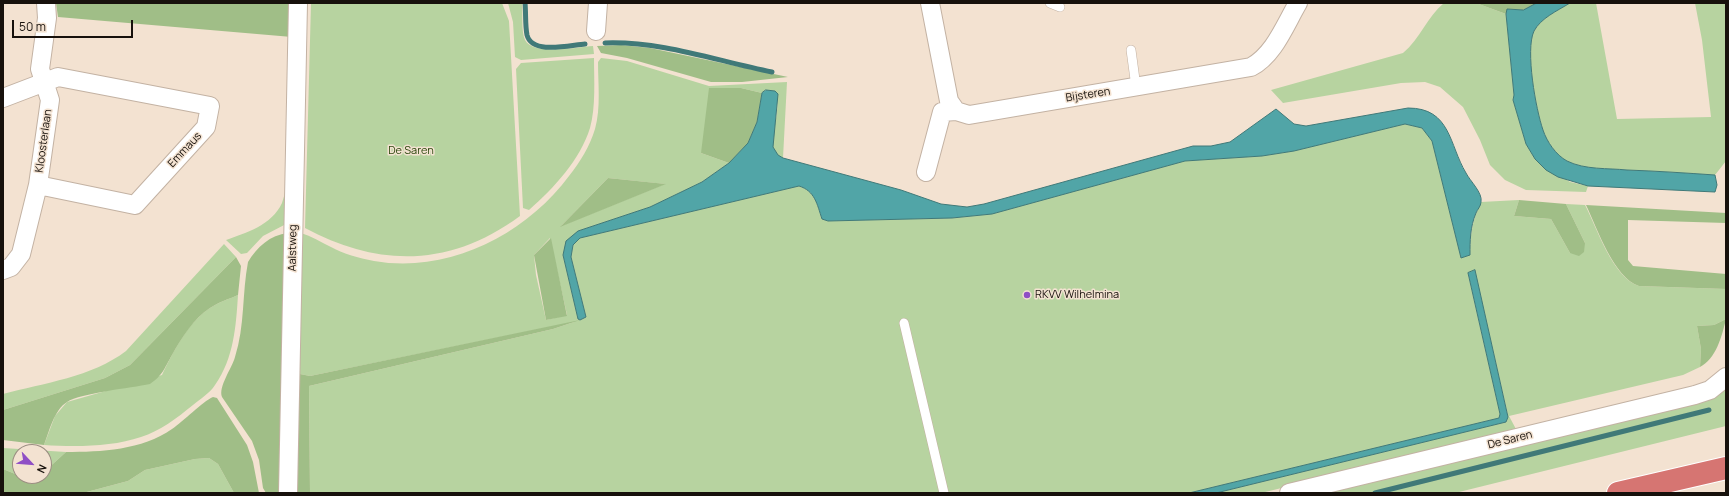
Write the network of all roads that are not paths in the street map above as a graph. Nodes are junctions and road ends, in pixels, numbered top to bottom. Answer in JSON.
{"nodes":[{"id":1,"x":46,"y":3,"type":"edge"},
{"id":2,"x":298,"y":3,"type":"edge"},
{"id":3,"x":598,"y":3,"type":"edge"},
{"id":4,"x":930,"y":3,"type":"edge"},
{"id":5,"x":1050,"y":3,"type":"edge"},
{"id":6,"x":1298,"y":3,"type":"edge"},
{"id":7,"x":1060,"y":7,"type":"dead end"},
{"id":8,"x":596,"y":31,"type":"dead end"},
{"id":9,"x":1131,"y":50,"type":"dead end"},
{"id":10,"x":44,"y":81,"type":"junction"},
{"id":11,"x":1136,"y":87,"type":"junction"},
{"id":12,"x":3,"y":98,"type":"edge"},
{"id":13,"x":956,"y":111,"type":"junction"},
{"id":14,"x":926,"y":172,"type":"dead end"},
{"id":15,"x":38,"y":185,"type":"junction"},
{"id":16,"x":3,"y":270,"type":"edge"},
{"id":17,"x":904,"y":323,"type":"dead end"},
{"id":18,"x":1726,"y":378,"type":"edge"},
{"id":19,"x":1726,"y":468,"type":"edge"},
{"id":20,"x":288,"y":493,"type":"edge"},
{"id":21,"x":944,"y":493,"type":"edge"},
{"id":22,"x":1289,"y":493,"type":"edge"},
{"id":23,"x":1618,"y":493,"type":"edge"}],
"edges":[{"from":1,"to":10,"type":"street","name":"Kloosterlaan"},
{"from":2,"to":20,"type":"street","name":"Aalstweg"},
{"from":3,"to":8,"type":"street"},
{"from":4,"to":13,"type":"street"},
{"from":5,"to":7,"type":"lane"},
{"from":6,"to":11,"type":"street","name":"Bijsteren"},
{"from":9,"to":11,"type":"lane"},
{"from":10,"to":12,"type":"street"},
{"from":10,"to":15,"type":"street","name":"Kloosterlaan"},
{"from":10,"to":15,"type":"street","name":"Emmaus"},
{"from":11,"to":13,"type":"street","name":"Bijsteren"},
{"from":13,"to":14,"type":"street"},
{"from":15,"to":16,"type":"street","name":"Kloosterlaan"},
{"from":17,"to":21,"type":"lane"},
{"from":18,"to":22,"type":"street","name":"De Saren"},
{"from":19,"to":23,"type":"highway"}]}
